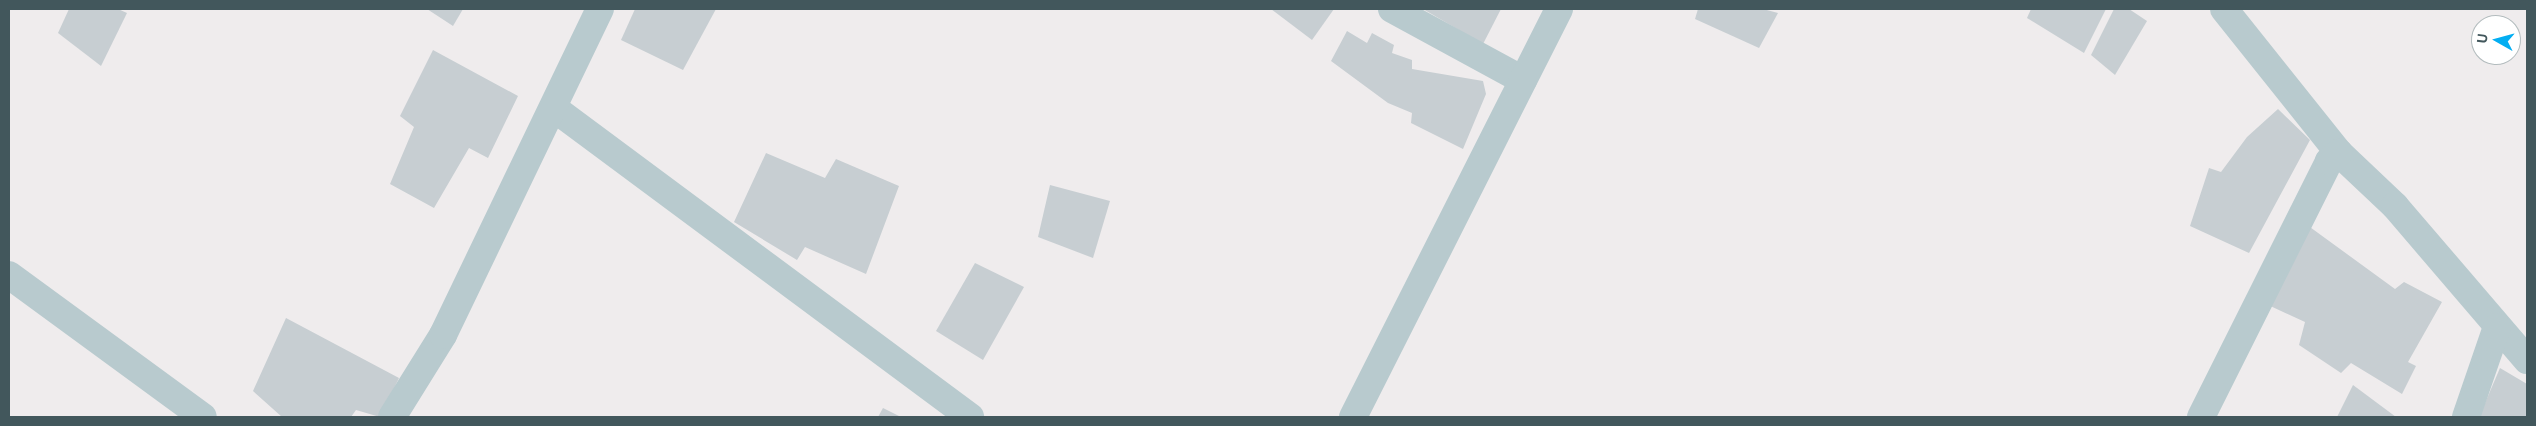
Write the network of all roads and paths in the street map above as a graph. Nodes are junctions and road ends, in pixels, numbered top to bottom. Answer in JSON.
{"nodes":[{"id":1,"x":600,"y":9,"type":"edge"},
{"id":2,"x":1392,"y":9,"type":"edge"},
{"id":3,"x":1559,"y":9,"type":"edge"},
{"id":4,"x":2224,"y":9,"type":"edge"},
{"id":5,"x":1523,"y":80,"type":"junction"},
{"id":6,"x":554,"y":109,"type":"junction"},
{"id":7,"x":2339,"y":152,"type":"junction"},
{"id":8,"x":9,"y":275,"type":"edge"},
{"id":9,"x":2498,"y":327,"type":"junction"},
{"id":10,"x":2527,"y":360,"type":"edge"},
{"id":11,"x":203,"y":417,"type":"edge"},
{"id":12,"x":392,"y":417,"type":"edge"},
{"id":13,"x":970,"y":417,"type":"edge"},
{"id":14,"x":1353,"y":417,"type":"edge"},
{"id":15,"x":2201,"y":417,"type":"edge"},
{"id":16,"x":2466,"y":417,"type":"edge"}],
"edges":[{"from":1,"to":6,"type":"street"},
{"from":2,"to":5,"type":"street"},
{"from":3,"to":5,"type":"street"},
{"from":4,"to":7,"type":"street"},
{"from":5,"to":14,"type":"street"},
{"from":6,"to":12,"type":"street"},
{"from":6,"to":13,"type":"street"},
{"from":7,"to":9,"type":"street"},
{"from":7,"to":15,"type":"street"},
{"from":8,"to":11,"type":"street"},
{"from":9,"to":10,"type":"street"},
{"from":9,"to":16,"type":"street"}]}
